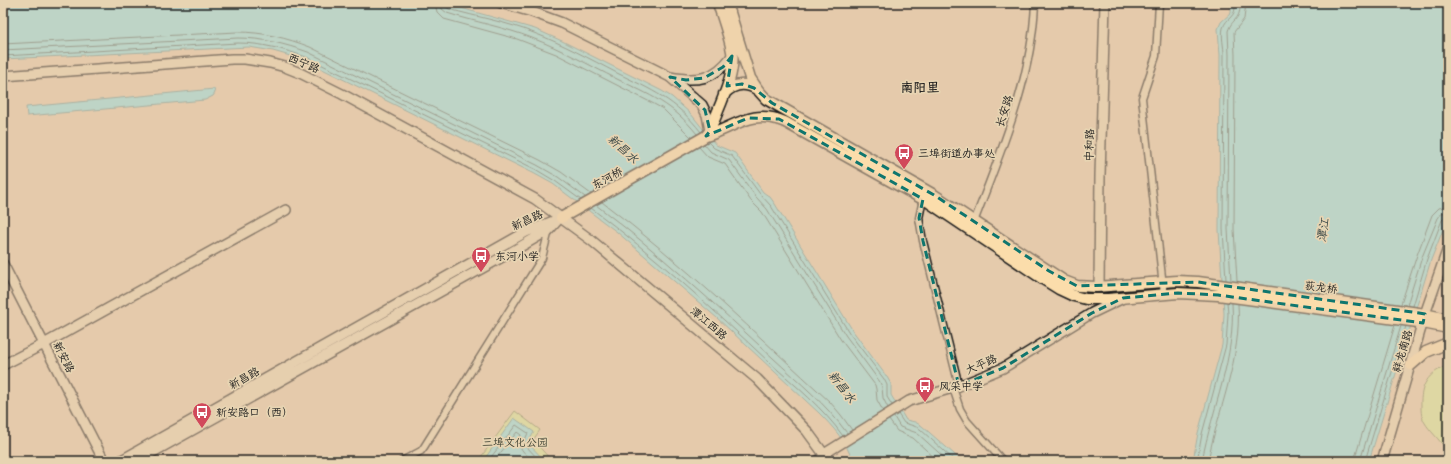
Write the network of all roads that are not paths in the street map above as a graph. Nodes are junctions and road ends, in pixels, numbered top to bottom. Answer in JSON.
{"nodes":[{"id":1,"x":500,"y":3,"type":"edge"},
{"id":2,"x":718,"y":3,"type":"edge"},
{"id":3,"x":727,"y":3,"type":"edge"},
{"id":4,"x":1035,"y":3,"type":"edge"},
{"id":5,"x":1105,"y":3,"type":"edge"},
{"id":6,"x":1159,"y":3,"type":"edge"},
{"id":7,"x":516,"y":5,"type":"edge"},
{"id":8,"x":732,"y":56,"type":"junction"},
{"id":9,"x":3,"y":76,"type":"edge"},
{"id":10,"x":670,"y":77,"type":"junction"},
{"id":11,"x":758,"y":90,"type":"junction"},
{"id":12,"x":723,"y":96,"type":"junction"},
{"id":13,"x":708,"y":133,"type":"junction"},
{"id":14,"x":923,"y":199,"type":"junction"},
{"id":15,"x":286,"y":210,"type":"dead end"},
{"id":16,"x":561,"y":218,"type":"junction"},
{"id":17,"x":974,"y":222,"type":"junction"},
{"id":18,"x":549,"y":230,"type":"junction"},
{"id":19,"x":1448,"y":248,"type":"edge"},
{"id":20,"x":3,"y":264,"type":"edge"},
{"id":21,"x":1442,"y":264,"type":"junction"},
{"id":22,"x":1448,"y":272,"type":"edge"},
{"id":23,"x":1163,"y":282,"type":"junction"},
{"id":24,"x":1099,"y":287,"type":"junction"},
{"id":25,"x":1219,"y":290,"type":"junction"},
{"id":26,"x":1164,"y":294,"type":"junction"},
{"id":27,"x":1123,"y":298,"type":"junction"},
{"id":28,"x":1421,"y":318,"type":"junction"},
{"id":29,"x":1448,"y":318,"type":"edge"},
{"id":30,"x":1448,"y":328,"type":"edge"},
{"id":31,"x":1448,"y":343,"type":"edge"},
{"id":32,"x":44,"y":344,"type":"junction"},
{"id":33,"x":3,"y":365,"type":"edge"},
{"id":34,"x":1411,"y":365,"type":"junction"},
{"id":35,"x":956,"y":387,"type":"junction"},
{"id":36,"x":826,"y":457,"type":"edge"},
{"id":37,"x":104,"y":461,"type":"edge"},
{"id":38,"x":120,"y":461,"type":"edge"},
{"id":39,"x":137,"y":461,"type":"edge"},
{"id":40,"x":402,"y":461,"type":"edge"},
{"id":41,"x":816,"y":461,"type":"edge"},
{"id":42,"x":1003,"y":461,"type":"edge"},
{"id":43,"x":1382,"y":461,"type":"edge"}],
"edges":[{"from":1,"to":7,"type":"street"},
{"from":2,"to":8,"type":"main road"},
{"from":3,"to":11,"type":"main road"},
{"from":4,"to":17,"type":"street","name":"长安路"},
{"from":5,"to":24,"type":"street","name":"中和路"},
{"from":6,"to":23,"type":"street"},
{"from":7,"to":10,"type":"street"},
{"from":8,"to":10,"type":"street"},
{"from":8,"to":12,"type":"main road"},
{"from":9,"to":16,"type":"street","name":"西宁路"},
{"from":10,"to":13,"type":"street"},
{"from":11,"to":12,"type":"main road"},
{"from":11,"to":17,"type":"main road"},
{"from":12,"to":13,"type":"main road"},
{"from":13,"to":14,"type":"main road","name":"东河桥"},
{"from":13,"to":16,"type":"main road","name":"东河桥"},
{"from":14,"to":27,"type":"main road","name":"东河桥"},
{"from":14,"to":35,"type":"street"},
{"from":15,"to":32,"type":"street"},
{"from":16,"to":18,"type":"street","name":"新昌路"},
{"from":16,"to":36,"type":"street","name":"潭江西路"},
{"from":16,"to":38,"type":"street","name":"新昌路"},
{"from":17,"to":24,"type":"main road"},
{"from":18,"to":39,"type":"street","name":"新昌路"},
{"from":18,"to":40,"type":"street"},
{"from":19,"to":21,"type":"street","name":"祥龙南路"},
{"from":20,"to":32,"type":"street","name":"新安路"},
{"from":21,"to":22,"type":"street"},
{"from":21,"to":28,"type":"street","name":"祥龙南路"},
{"from":23,"to":24,"type":"main road"},
{"from":23,"to":25,"type":"main road"},
{"from":23,"to":26,"type":"street"},
{"from":25,"to":26,"type":"main road","name":"东河桥"},
{"from":25,"to":28,"type":"main road","name":"荻龙桥"},
{"from":26,"to":27,"type":"main road","name":"东河桥"},
{"from":27,"to":35,"type":"street","name":"大平路"},
{"from":28,"to":29,"type":"main road"},
{"from":28,"to":30,"type":"main road"},
{"from":28,"to":34,"type":"street","name":"祥龙南路"},
{"from":31,"to":34,"type":"main road"},
{"from":32,"to":33,"type":"street"},
{"from":32,"to":37,"type":"street","name":"新安路"},
{"from":34,"to":43,"type":"street","name":"祥龙南路"},
{"from":35,"to":36,"type":"street","name":"大平路"},
{"from":35,"to":42,"type":"street"},
{"from":36,"to":41,"type":"street"}]}
